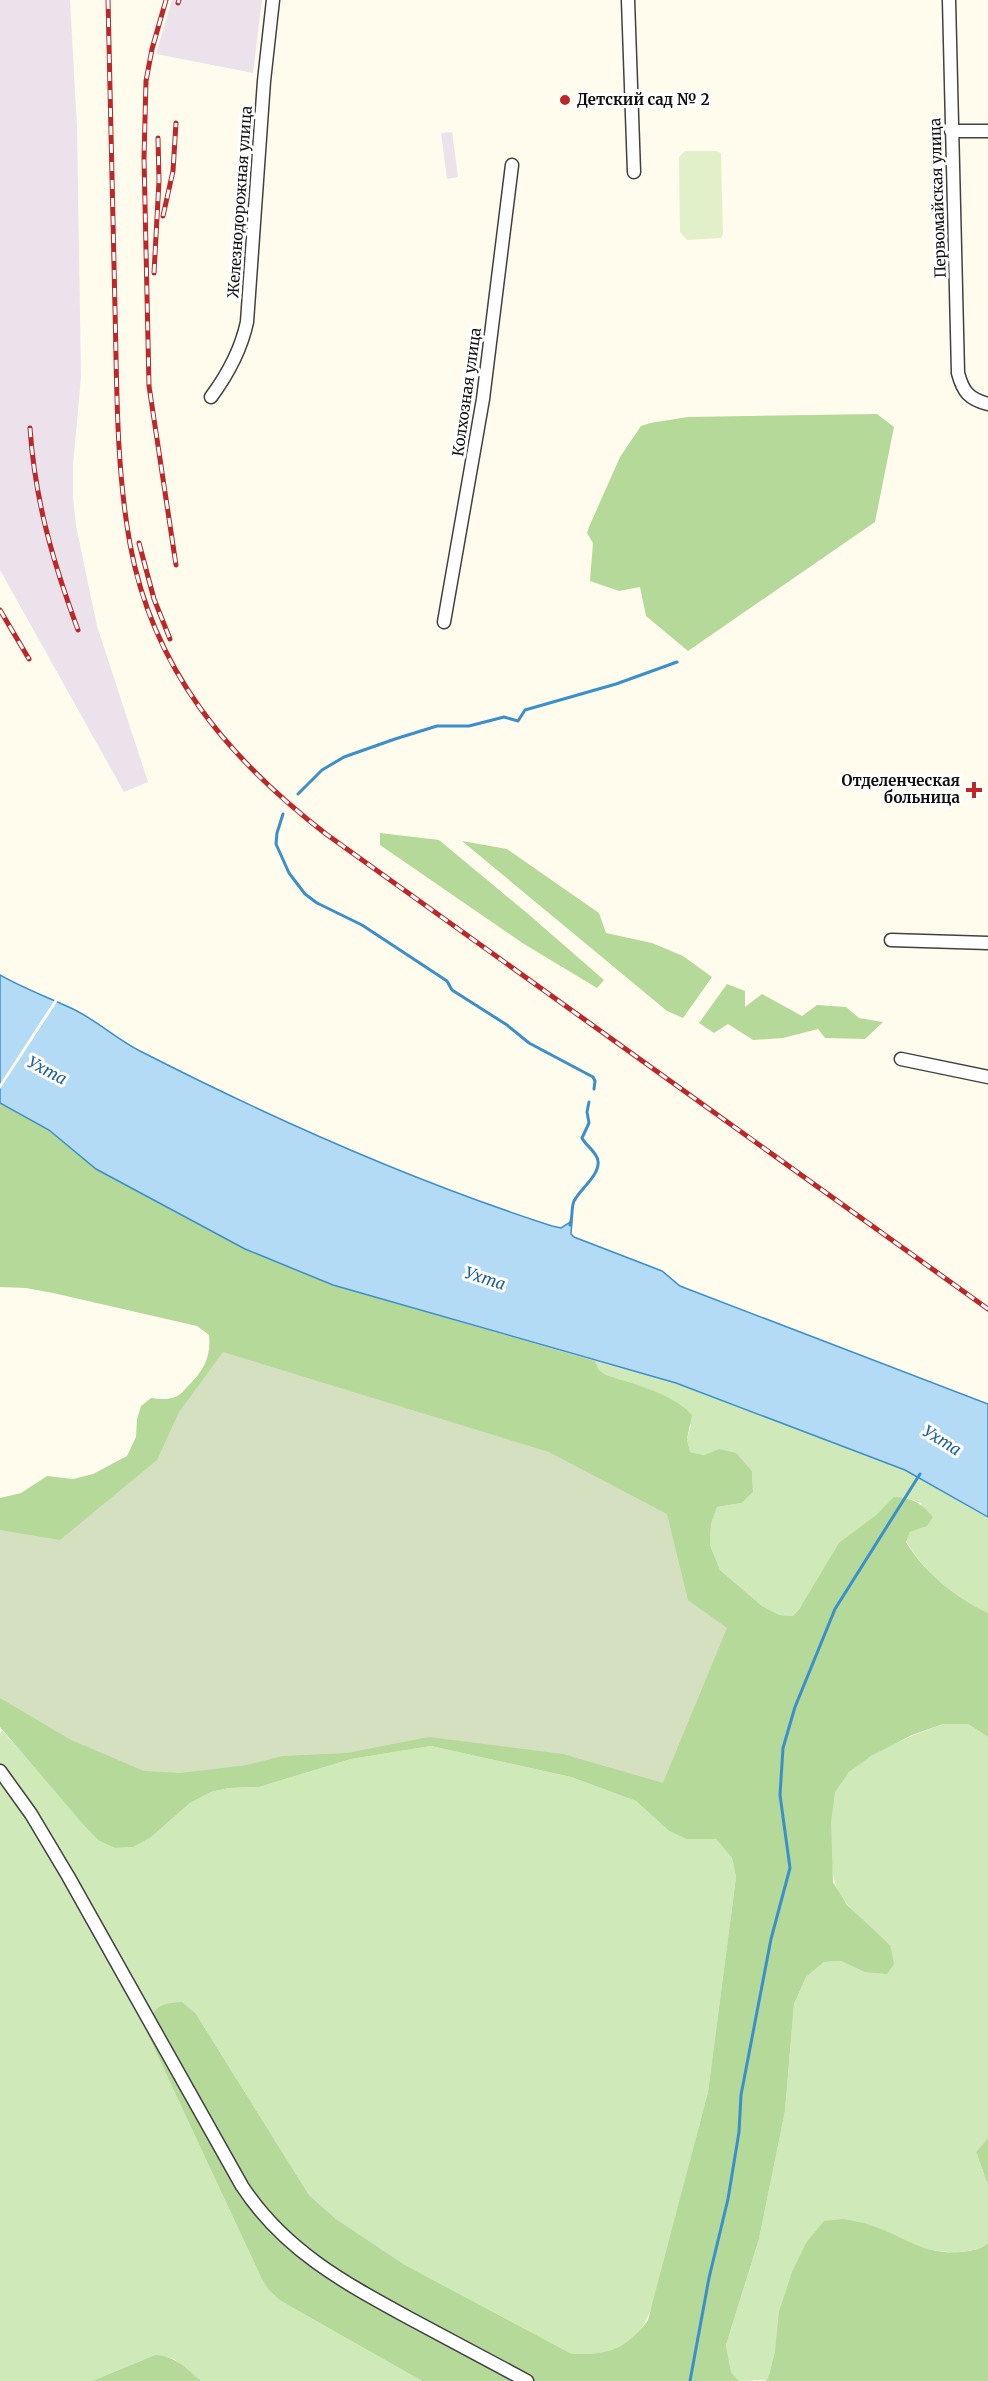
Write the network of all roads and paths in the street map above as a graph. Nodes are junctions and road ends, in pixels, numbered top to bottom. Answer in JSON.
{"nodes":[{"id":1,"x":273,"y":0,"type":"edge"},
{"id":2,"x":628,"y":0,"type":"edge"},
{"id":3,"x":949,"y":0,"type":"edge"},
{"id":4,"x":988,"y":131,"type":"edge"},
{"id":5,"x":951,"y":132,"type":"junction"},
{"id":6,"x":512,"y":165,"type":"dead end"},
{"id":7,"x":634,"y":172,"type":"dead end"},
{"id":8,"x":211,"y":397,"type":"dead end"},
{"id":9,"x":988,"y":404,"type":"edge"},
{"id":10,"x":444,"y":622,"type":"dead end"},
{"id":11,"x":891,"y":940,"type":"dead end"},
{"id":12,"x":988,"y":943,"type":"edge"},
{"id":13,"x":901,"y":1059,"type":"dead end"},
{"id":14,"x":988,"y":1077,"type":"edge"},
{"id":15,"x":0,"y":1771,"type":"edge"},
{"id":16,"x":527,"y":2381,"type":"edge"}],
"edges":[{"from":1,"to":8,"type":"street","name":"Железнодорожная улица"},
{"from":2,"to":7,"type":"street"},
{"from":3,"to":5,"type":"street","name":"Первомайская улица"},
{"from":4,"to":5,"type":"street"},
{"from":5,"to":9,"type":"street","name":"Первомайская улица"},
{"from":6,"to":10,"type":"street","name":"Колхозная улица"},
{"from":11,"to":12,"type":"street"},
{"from":13,"to":14,"type":"street"},
{"from":15,"to":16,"type":"street"}]}
